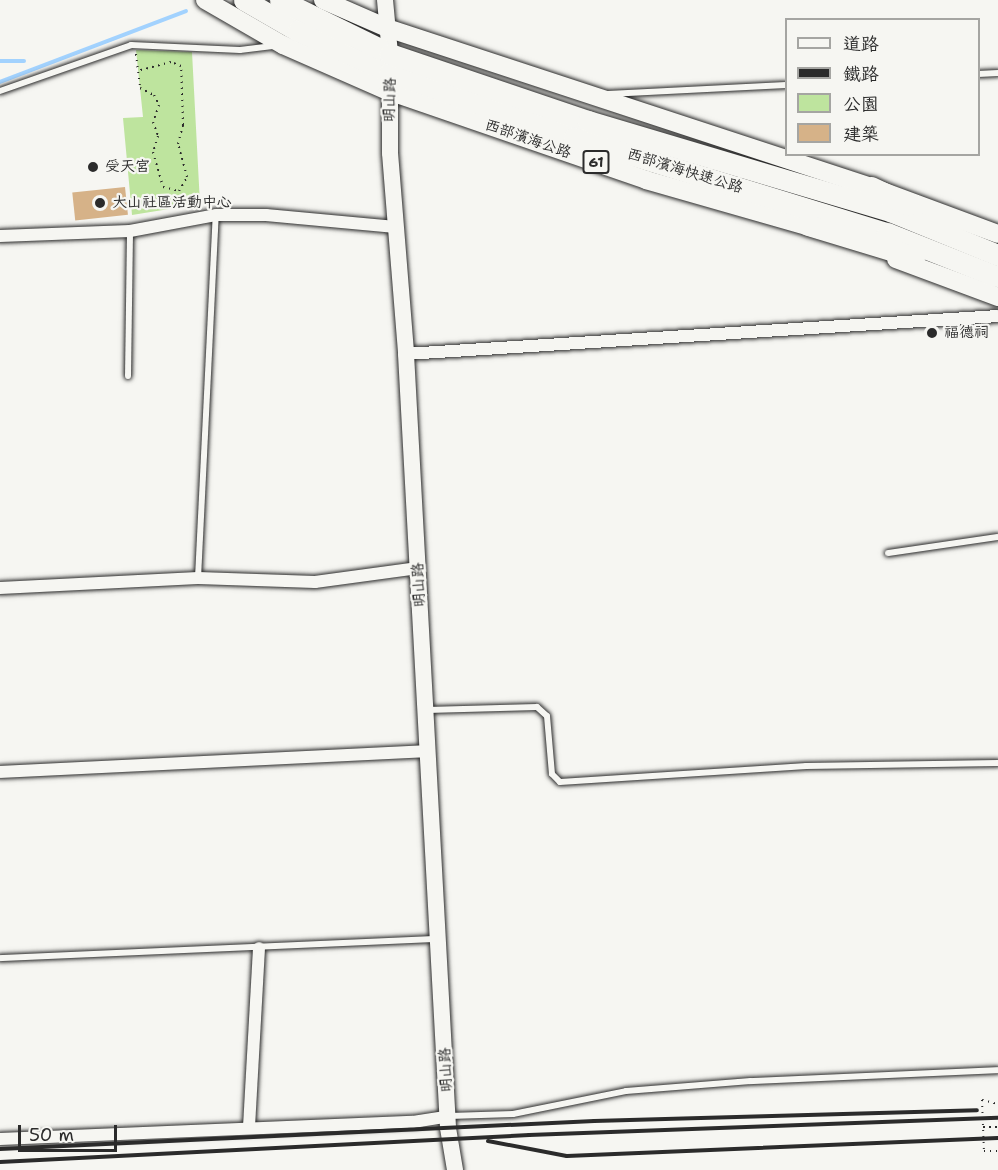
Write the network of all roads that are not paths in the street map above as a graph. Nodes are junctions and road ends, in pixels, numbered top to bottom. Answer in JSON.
{"nodes":[{"id":1,"x":205,"y":0,"type":"edge"},
{"id":2,"x":244,"y":0,"type":"edge"},
{"id":3,"x":280,"y":0,"type":"edge"},
{"id":4,"x":323,"y":0,"type":"edge"},
{"id":5,"x":386,"y":0,"type":"edge"},
{"id":6,"x":387,"y":28,"type":"junction"},
{"id":7,"x":285,"y":46,"type":"junction"},
{"id":8,"x":389,"y":72,"type":"junction"},
{"id":9,"x":998,"y":73,"type":"edge"},
{"id":10,"x":980,"y":74,"type":"edge"},
{"id":11,"x":785,"y":84,"type":"edge"},
{"id":12,"x":0,"y":91,"type":"edge"},
{"id":13,"x":596,"y":95,"type":"junction"},
{"id":14,"x":871,"y":187,"type":"junction"},
{"id":15,"x":216,"y":215,"type":"junction"},
{"id":16,"x":808,"y":225,"type":"junction"},
{"id":17,"x":395,"y":227,"type":"junction"},
{"id":18,"x":130,"y":231,"type":"junction"},
{"id":19,"x":998,"y":234,"type":"edge"},
{"id":20,"x":0,"y":236,"type":"edge"},
{"id":21,"x":998,"y":249,"type":"edge"},
{"id":22,"x":998,"y":255,"type":"edge"},
{"id":23,"x":998,"y":277,"type":"edge"},
{"id":24,"x":998,"y":282,"type":"edge"},
{"id":25,"x":998,"y":297,"type":"edge"},
{"id":26,"x":998,"y":316,"type":"edge"},
{"id":27,"x":406,"y":354,"type":"junction"},
{"id":28,"x":128,"y":376,"type":"dead end"},
{"id":29,"x":998,"y":537,"type":"edge"},
{"id":30,"x":888,"y":553,"type":"dead end"},
{"id":31,"x":418,"y":568,"type":"junction"},
{"id":32,"x":198,"y":578,"type":"junction"},
{"id":33,"x":0,"y":588,"type":"edge"},
{"id":34,"x":427,"y":710,"type":"junction"},
{"id":35,"x":428,"y":752,"type":"junction"},
{"id":36,"x":998,"y":763,"type":"edge"},
{"id":37,"x":0,"y":772,"type":"edge"},
{"id":38,"x":439,"y":939,"type":"junction"},
{"id":39,"x":259,"y":948,"type":"junction"},
{"id":40,"x":0,"y":958,"type":"edge"},
{"id":41,"x":998,"y":1070,"type":"edge"},
{"id":42,"x":449,"y":1116,"type":"junction"},
{"id":43,"x":249,"y":1127,"type":"junction"},
{"id":44,"x":0,"y":1139,"type":"edge"},
{"id":45,"x":455,"y":1170,"type":"edge"}],
"edges":[{"from":1,"to":7,"type":"main road","name":"西部濱海公路","number":"61"},
{"from":2,"to":8,"type":"highway","name":"西部濱海快速公路","number":"61"},
{"from":3,"to":8,"type":"highway","name":"西部濱海快速公路","number":"61"},
{"from":4,"to":6,"type":"main road"},
{"from":5,"to":6,"type":"street","name":"明山路"},
{"from":6,"to":8,"type":"street","name":"明山路"},
{"from":6,"to":13,"type":"main road"},
{"from":7,"to":8,"type":"main road","name":"西部濱海公路","number":"61"},
{"from":7,"to":12,"type":"lane"},
{"from":8,"to":16,"type":"main road","name":"西部濱海公路","number":"61"},
{"from":8,"to":17,"type":"street","name":"明山路"},
{"from":8,"to":22,"type":"highway","name":"西部濱海快速公路","number":"61"},
{"from":8,"to":23,"type":"highway","name":"西部濱海快速公路","number":"61"},
{"from":9,"to":10,"type":"lane"},
{"from":11,"to":13,"type":"lane"},
{"from":13,"to":14,"type":"main road"},
{"from":14,"to":19,"type":"main road"},
{"from":14,"to":21,"type":"highway"},
{"from":15,"to":17,"type":"street"},
{"from":15,"to":18,"type":"street"},
{"from":15,"to":32,"type":"lane"},
{"from":16,"to":24,"type":"highway"},
{"from":16,"to":25,"type":"main road","name":"西部濱海公路","number":"61"},
{"from":17,"to":27,"type":"street","name":"明山路"},
{"from":18,"to":20,"type":"street"},
{"from":18,"to":28,"type":"lane"},
{"from":26,"to":27,"type":"street"},
{"from":27,"to":31,"type":"street","name":"明山路"},
{"from":29,"to":30,"type":"lane"},
{"from":31,"to":32,"type":"street"},
{"from":31,"to":34,"type":"street","name":"明山路"},
{"from":32,"to":33,"type":"street"},
{"from":34,"to":35,"type":"street","name":"明山路"},
{"from":34,"to":36,"type":"lane"},
{"from":35,"to":37,"type":"street"},
{"from":35,"to":38,"type":"street","name":"明山路"},
{"from":38,"to":39,"type":"lane"},
{"from":38,"to":42,"type":"street","name":"明山路"},
{"from":39,"to":40,"type":"lane"},
{"from":39,"to":43,"type":"street"},
{"from":41,"to":42,"type":"lane"},
{"from":42,"to":43,"type":"street"},
{"from":42,"to":45,"type":"street","name":"明山路"},
{"from":43,"to":44,"type":"street"}]}
